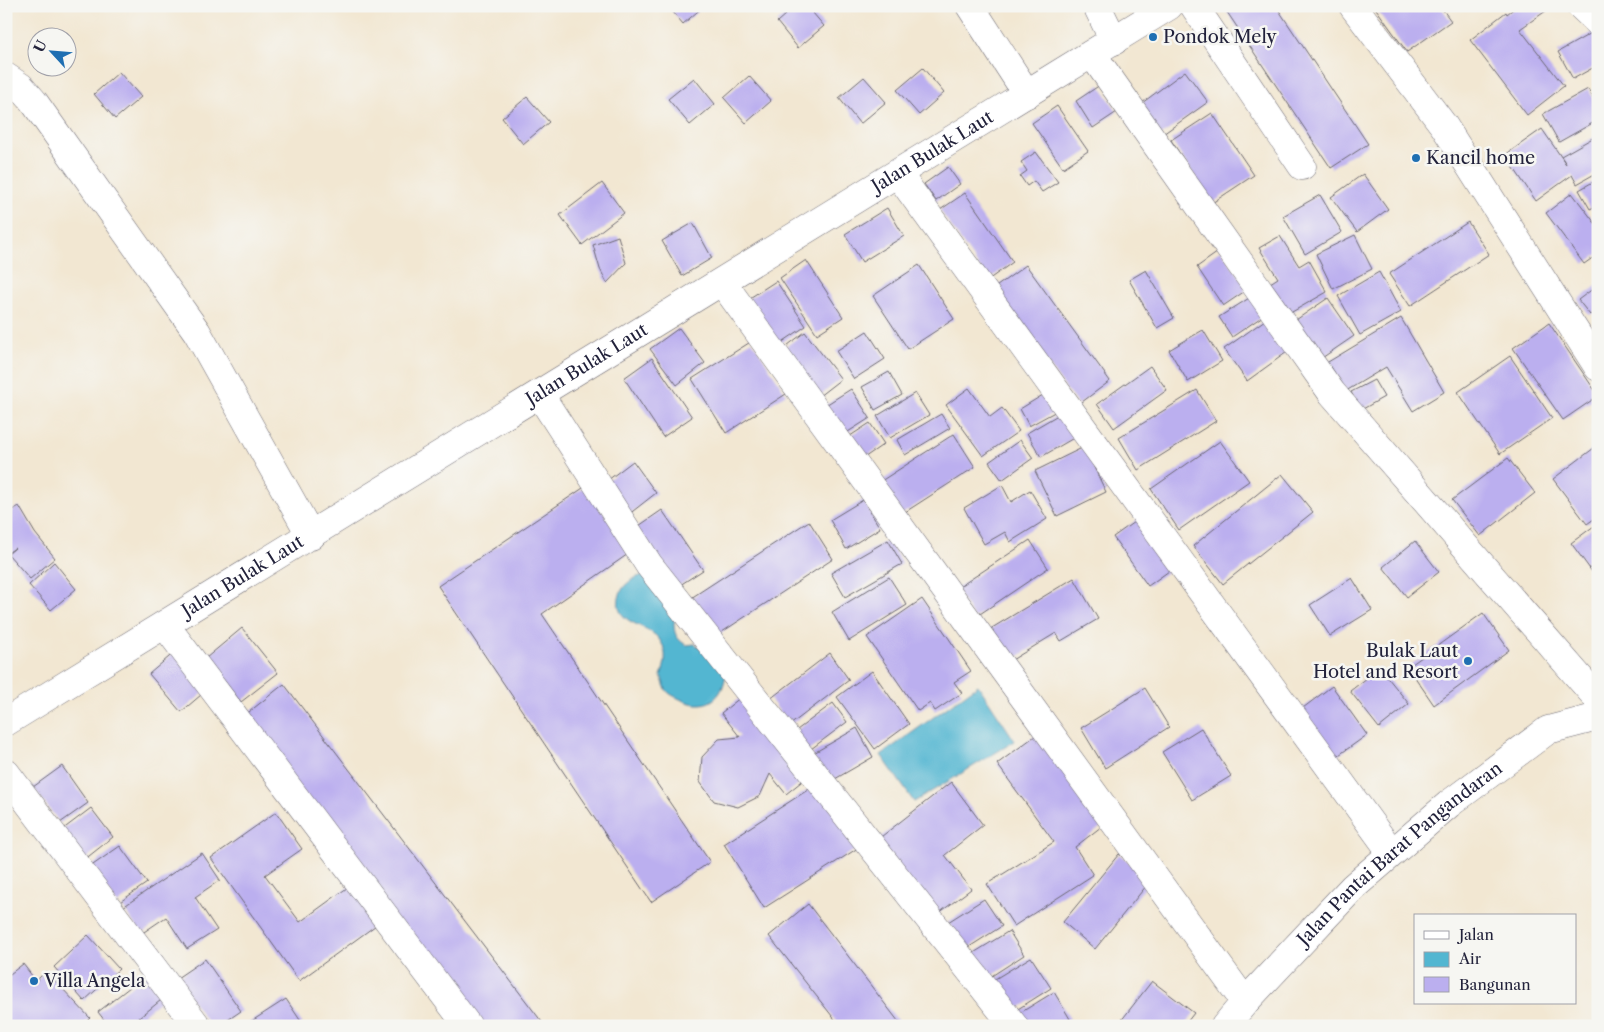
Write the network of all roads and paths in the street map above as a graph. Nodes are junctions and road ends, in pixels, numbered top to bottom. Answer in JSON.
{"nodes":[{"id":1,"x":970,"y":6,"type":"edge"},
{"id":2,"x":1097,"y":6,"type":"edge"},
{"id":3,"x":1169,"y":6,"type":"edge"},
{"id":4,"x":1194,"y":6,"type":"edge"},
{"id":5,"x":1353,"y":6,"type":"edge"},
{"id":6,"x":1581,"y":6,"type":"edge"},
{"id":7,"x":1598,"y":22,"type":"edge"},
{"id":8,"x":1103,"y":47,"type":"junction"},
{"id":9,"x":6,"y":76,"type":"edge"},
{"id":10,"x":1027,"y":94,"type":"junction"},
{"id":11,"x":1302,"y":166,"type":"dead end"},
{"id":12,"x":898,"y":174,"type":"junction"},
{"id":13,"x":722,"y":282,"type":"junction"},
{"id":14,"x":1598,"y":367,"type":"edge"},
{"id":15,"x":540,"y":395,"type":"junction"},
{"id":16,"x":311,"y":536,"type":"junction"},
{"id":17,"x":165,"y":625,"type":"junction"},
{"id":18,"x":1598,"y":699,"type":"edge"},
{"id":19,"x":1598,"y":717,"type":"edge"},
{"id":20,"x":6,"y":722,"type":"edge"},
{"id":21,"x":6,"y":773,"type":"edge"},
{"id":22,"x":1392,"y":853,"type":"junction"},
{"id":23,"x":1246,"y":1002,"type":"junction"},
{"id":24,"x":197,"y":1026,"type":"edge"},
{"id":25,"x":468,"y":1026,"type":"edge"},
{"id":26,"x":1014,"y":1026,"type":"edge"},
{"id":27,"x":1225,"y":1026,"type":"edge"}],
"edges":[{"from":1,"to":10,"type":"street"},
{"from":2,"to":8,"type":"street"},
{"from":3,"to":8,"type":"street","name":"Jalan Bulak Laut"},
{"from":4,"to":11,"type":"street"},
{"from":5,"to":14,"type":"street"},
{"from":6,"to":7,"type":"street"},
{"from":8,"to":10,"type":"street","name":"Jalan Bulak Laut"},
{"from":8,"to":18,"type":"street"},
{"from":9,"to":16,"type":"street"},
{"from":10,"to":12,"type":"street","name":"Jalan Bulak Laut"},
{"from":12,"to":13,"type":"street","name":"Jalan Bulak Laut"},
{"from":12,"to":22,"type":"street"},
{"from":13,"to":15,"type":"street","name":"Jalan Bulak Laut"},
{"from":13,"to":23,"type":"street"},
{"from":15,"to":16,"type":"street","name":"Jalan Bulak Laut"},
{"from":15,"to":26,"type":"street"},
{"from":16,"to":17,"type":"street","name":"Jalan Bulak Laut"},
{"from":17,"to":20,"type":"street","name":"Jalan Bulak Laut"},
{"from":17,"to":25,"type":"street"},
{"from":19,"to":22,"type":"street","name":"Jalan Pantai Barat Pangandaran"},
{"from":21,"to":24,"type":"street"},
{"from":22,"to":23,"type":"street","name":"Jalan Pantai Barat Pangandaran"},
{"from":23,"to":27,"type":"street","name":"Jalan Pantai Barat Pangandaran"}]}
